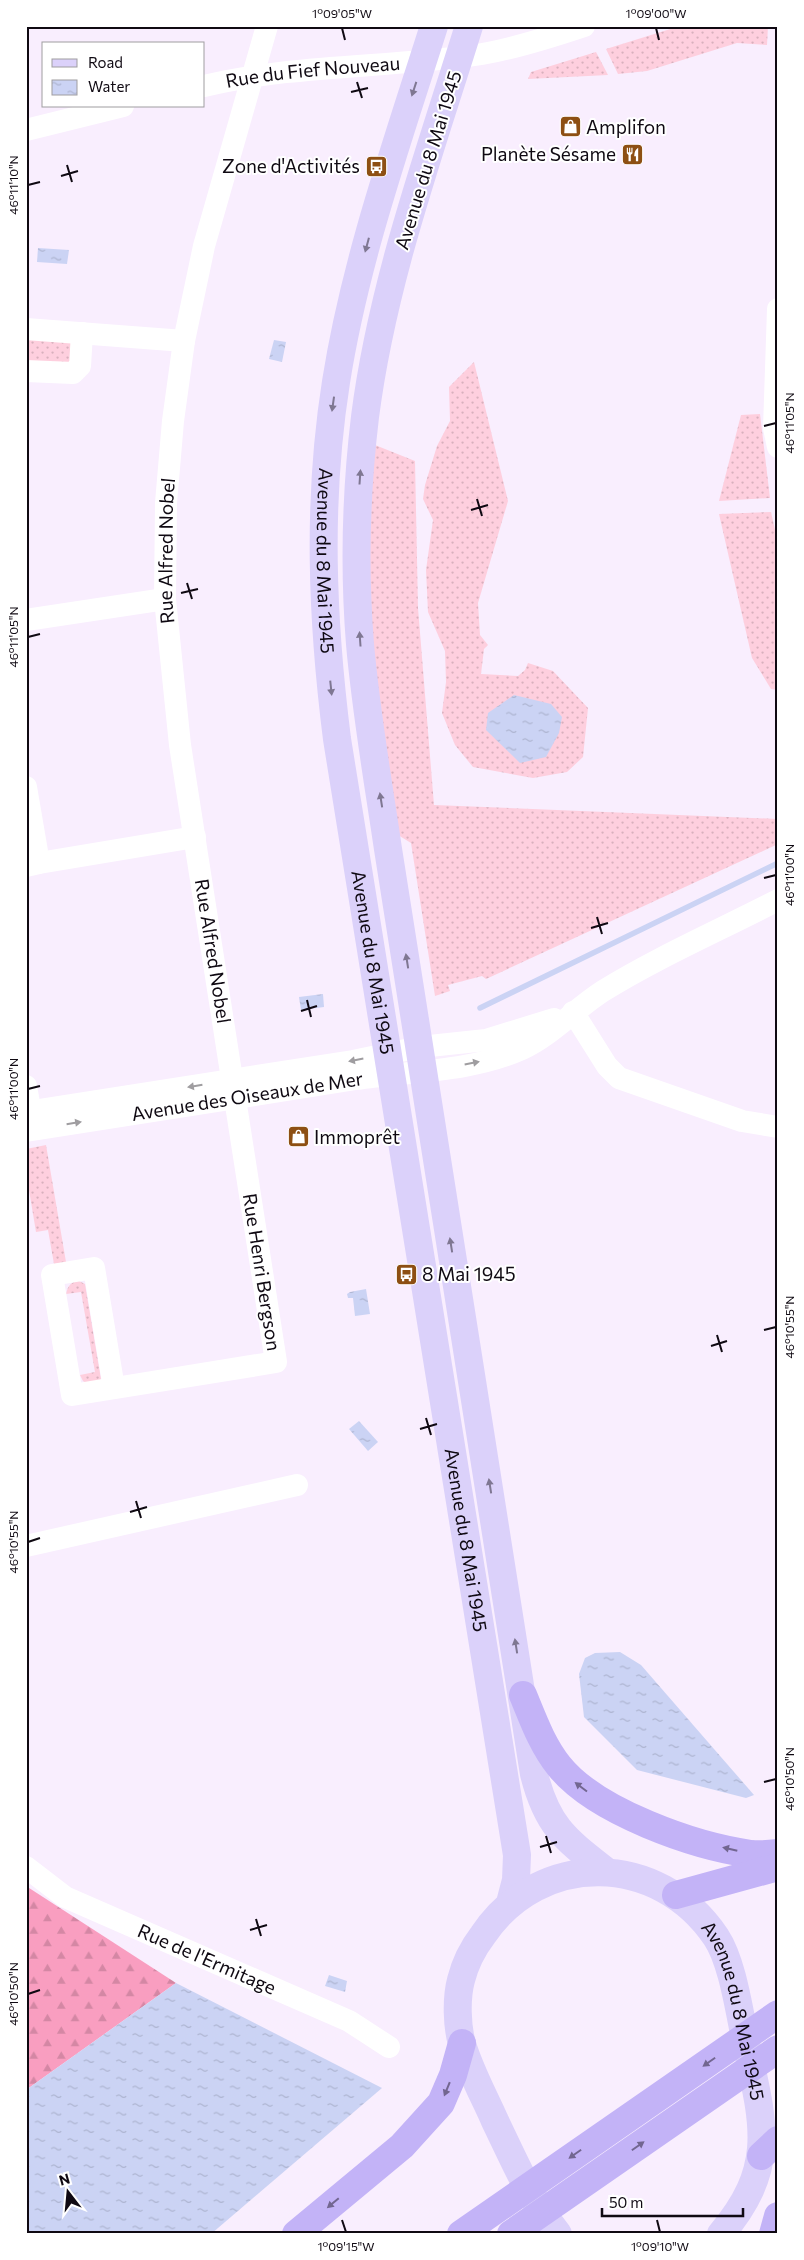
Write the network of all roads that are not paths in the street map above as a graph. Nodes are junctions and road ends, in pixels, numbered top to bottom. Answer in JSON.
{"nodes":[{"id":1,"x":267,"y":26,"type":"edge"},
{"id":2,"x":434,"y":26,"type":"edge"},
{"id":3,"x":468,"y":26,"type":"edge"},
{"id":4,"x":584,"y":26,"type":"edge"},
{"id":5,"x":459,"y":57,"type":"junction"},
{"id":6,"x":423,"y":60,"type":"junction"},
{"id":7,"x":251,"y":77,"type":"junction"},
{"id":8,"x":205,"y":86,"type":"edge"},
{"id":9,"x":115,"y":108,"type":"edge"},
{"id":10,"x":26,"y":130,"type":"edge"},
{"id":11,"x":778,"y":309,"type":"edge"},
{"id":12,"x":26,"y":329,"type":"edge"},
{"id":13,"x":82,"y":333,"type":"junction"},
{"id":14,"x":184,"y":341,"type":"junction"},
{"id":15,"x":777,"y":343,"type":"edge"},
{"id":16,"x":26,"y":371,"type":"edge"},
{"id":17,"x":778,"y":447,"type":"edge"},
{"id":18,"x":165,"y":599,"type":"junction"},
{"id":19,"x":26,"y":620,"type":"edge"},
{"id":20,"x":26,"y":787,"type":"edge"},
{"id":21,"x":196,"y":837,"type":"junction"},
{"id":22,"x":32,"y":864,"type":"edge"},
{"id":23,"x":778,"y":900,"type":"edge"},
{"id":24,"x":573,"y":1012,"type":"junction"},
{"id":25,"x":422,"y":1059,"type":"junction"},
{"id":26,"x":389,"y":1063,"type":"junction"},
{"id":27,"x":26,"y":1086,"type":"edge"},
{"id":28,"x":234,"y":1089,"type":"junction"},
{"id":29,"x":29,"y":1121,"type":"edge"},
{"id":30,"x":778,"y":1127,"type":"edge"},
{"id":31,"x":114,"y":1388,"type":"junction"},
{"id":32,"x":297,"y":1485,"type":"dead end"},
{"id":33,"x":26,"y":1546,"type":"edge"},
{"id":34,"x":523,"y":1695,"type":"junction"},
{"id":35,"x":778,"y":1853,"type":"edge"},
{"id":36,"x":778,"y":1867,"type":"edge"},
{"id":37,"x":26,"y":1868,"type":"edge"},
{"id":38,"x":606,"y":1870,"type":"junction"},
{"id":39,"x":676,"y":1895,"type":"junction"},
{"id":40,"x":510,"y":1902,"type":"junction"},
{"id":41,"x":778,"y":2014,"type":"edge"},
{"id":42,"x":462,"y":2043,"type":"junction"},
{"id":43,"x":389,"y":2047,"type":"dead end"},
{"id":44,"x":778,"y":2048,"type":"edge"},
{"id":45,"x":770,"y":2148,"type":"edge"},
{"id":46,"x":778,"y":2216,"type":"edge"},
{"id":47,"x":739,"y":2223,"type":"edge"},
{"id":48,"x":296,"y":2234,"type":"edge"},
{"id":49,"x":461,"y":2234,"type":"edge"},
{"id":50,"x":512,"y":2234,"type":"edge"},
{"id":51,"x":558,"y":2234,"type":"edge"},
{"id":52,"x":721,"y":2234,"type":"edge"},
{"id":53,"x":773,"y":2234,"type":"edge"}],
"edges":[{"from":1,"to":7,"type":"street","name":"Rue Alfred Nobel"},
{"from":2,"to":6,"type":"main road","name":"Avenue du 8 Mai 1945"},
{"from":3,"to":5,"type":"main road","name":"Avenue du 8 Mai 1945"},
{"from":4,"to":5,"type":"street","name":"Rue du Fief Nouveau"},
{"from":5,"to":6,"type":"street","name":"Rue du Fief Nouveau"},
{"from":25,"to":5,"type":"main road","name":"Avenue du 8 Mai 1945","one_way":true},
{"from":6,"to":7,"type":"street","name":"Rue du Fief Nouveau"},
{"from":6,"to":26,"type":"main road","name":"Avenue du 8 Mai 1945","one_way":true},
{"from":7,"to":8,"type":"street","name":"Rue du Fief Nouveau"},
{"from":7,"to":14,"type":"street","name":"Rue Alfred Nobel"},
{"from":9,"to":10,"type":"street"},
{"from":11,"to":15,"type":"street"},
{"from":12,"to":13,"type":"street"},
{"from":13,"to":14,"type":"street"},
{"from":13,"to":16,"type":"street"},
{"from":14,"to":18,"type":"street","name":"Rue Alfred Nobel"},
{"from":15,"to":17,"type":"street"},
{"from":18,"to":19,"type":"street"},
{"from":18,"to":21,"type":"street","name":"Rue Alfred Nobel"},
{"from":20,"to":22,"type":"street"},
{"from":21,"to":22,"type":"street"},
{"from":21,"to":28,"type":"street","name":"Rue Alfred Nobel"},
{"from":23,"to":24,"type":"street","name":"Avenue des Oiseaux de Mer"},
{"from":24,"to":25,"type":"street","name":"Avenue des Oiseaux de Mer"},
{"from":24,"to":30,"type":"street"},
{"from":25,"to":26,"type":"street","name":"Avenue des Oiseaux de Mer"},
{"from":34,"to":25,"type":"main road","name":"Avenue du 8 Mai 1945","one_way":true},
{"from":26,"to":28,"type":"street","name":"Avenue des Oiseaux de Mer"},
{"from":26,"to":40,"type":"main road","name":"Avenue du 8 Mai 1945"},
{"from":27,"to":29,"type":"street"},
{"from":28,"to":29,"type":"street","name":"Avenue des Oiseaux de Mer"},
{"from":28,"to":31,"type":"street","name":"Rue Henri Bergson"},
{"from":31,"to":31,"type":"street","name":"Rue Henri Bergson"},
{"from":32,"to":33,"type":"street"},
{"from":35,"to":34,"type":"highway","one_way":true},
{"from":34,"to":38,"type":"main road","name":"Avenue du 8 Mai 1945"},
{"from":36,"to":39,"type":"highway"},
{"from":37,"to":43,"type":"street","name":"Rue de l'Ermitage"},
{"from":38,"to":39,"type":"main road","name":"Avenue du 8 Mai 1945"},
{"from":38,"to":40,"type":"main road","name":"Avenue du 8 Mai 1945"},
{"from":39,"to":45,"type":"main road","name":"Avenue du 8 Mai 1945"},
{"from":40,"to":42,"type":"main road","name":"Avenue du 8 Mai 1945"},
{"from":41,"to":49,"type":"highway","one_way":true},
{"from":42,"to":48,"type":"highway","one_way":true},
{"from":42,"to":51,"type":"main road","name":"Avenue du 8 Mai 1945"},
{"from":50,"to":44,"type":"highway","one_way":true},
{"from":45,"to":47,"type":"main road","name":"Avenue du 8 Mai 1945"},
{"from":46,"to":53,"type":"highway"},
{"from":47,"to":52,"type":"main road","name":"Avenue du 8 Mai 1945"}]}
